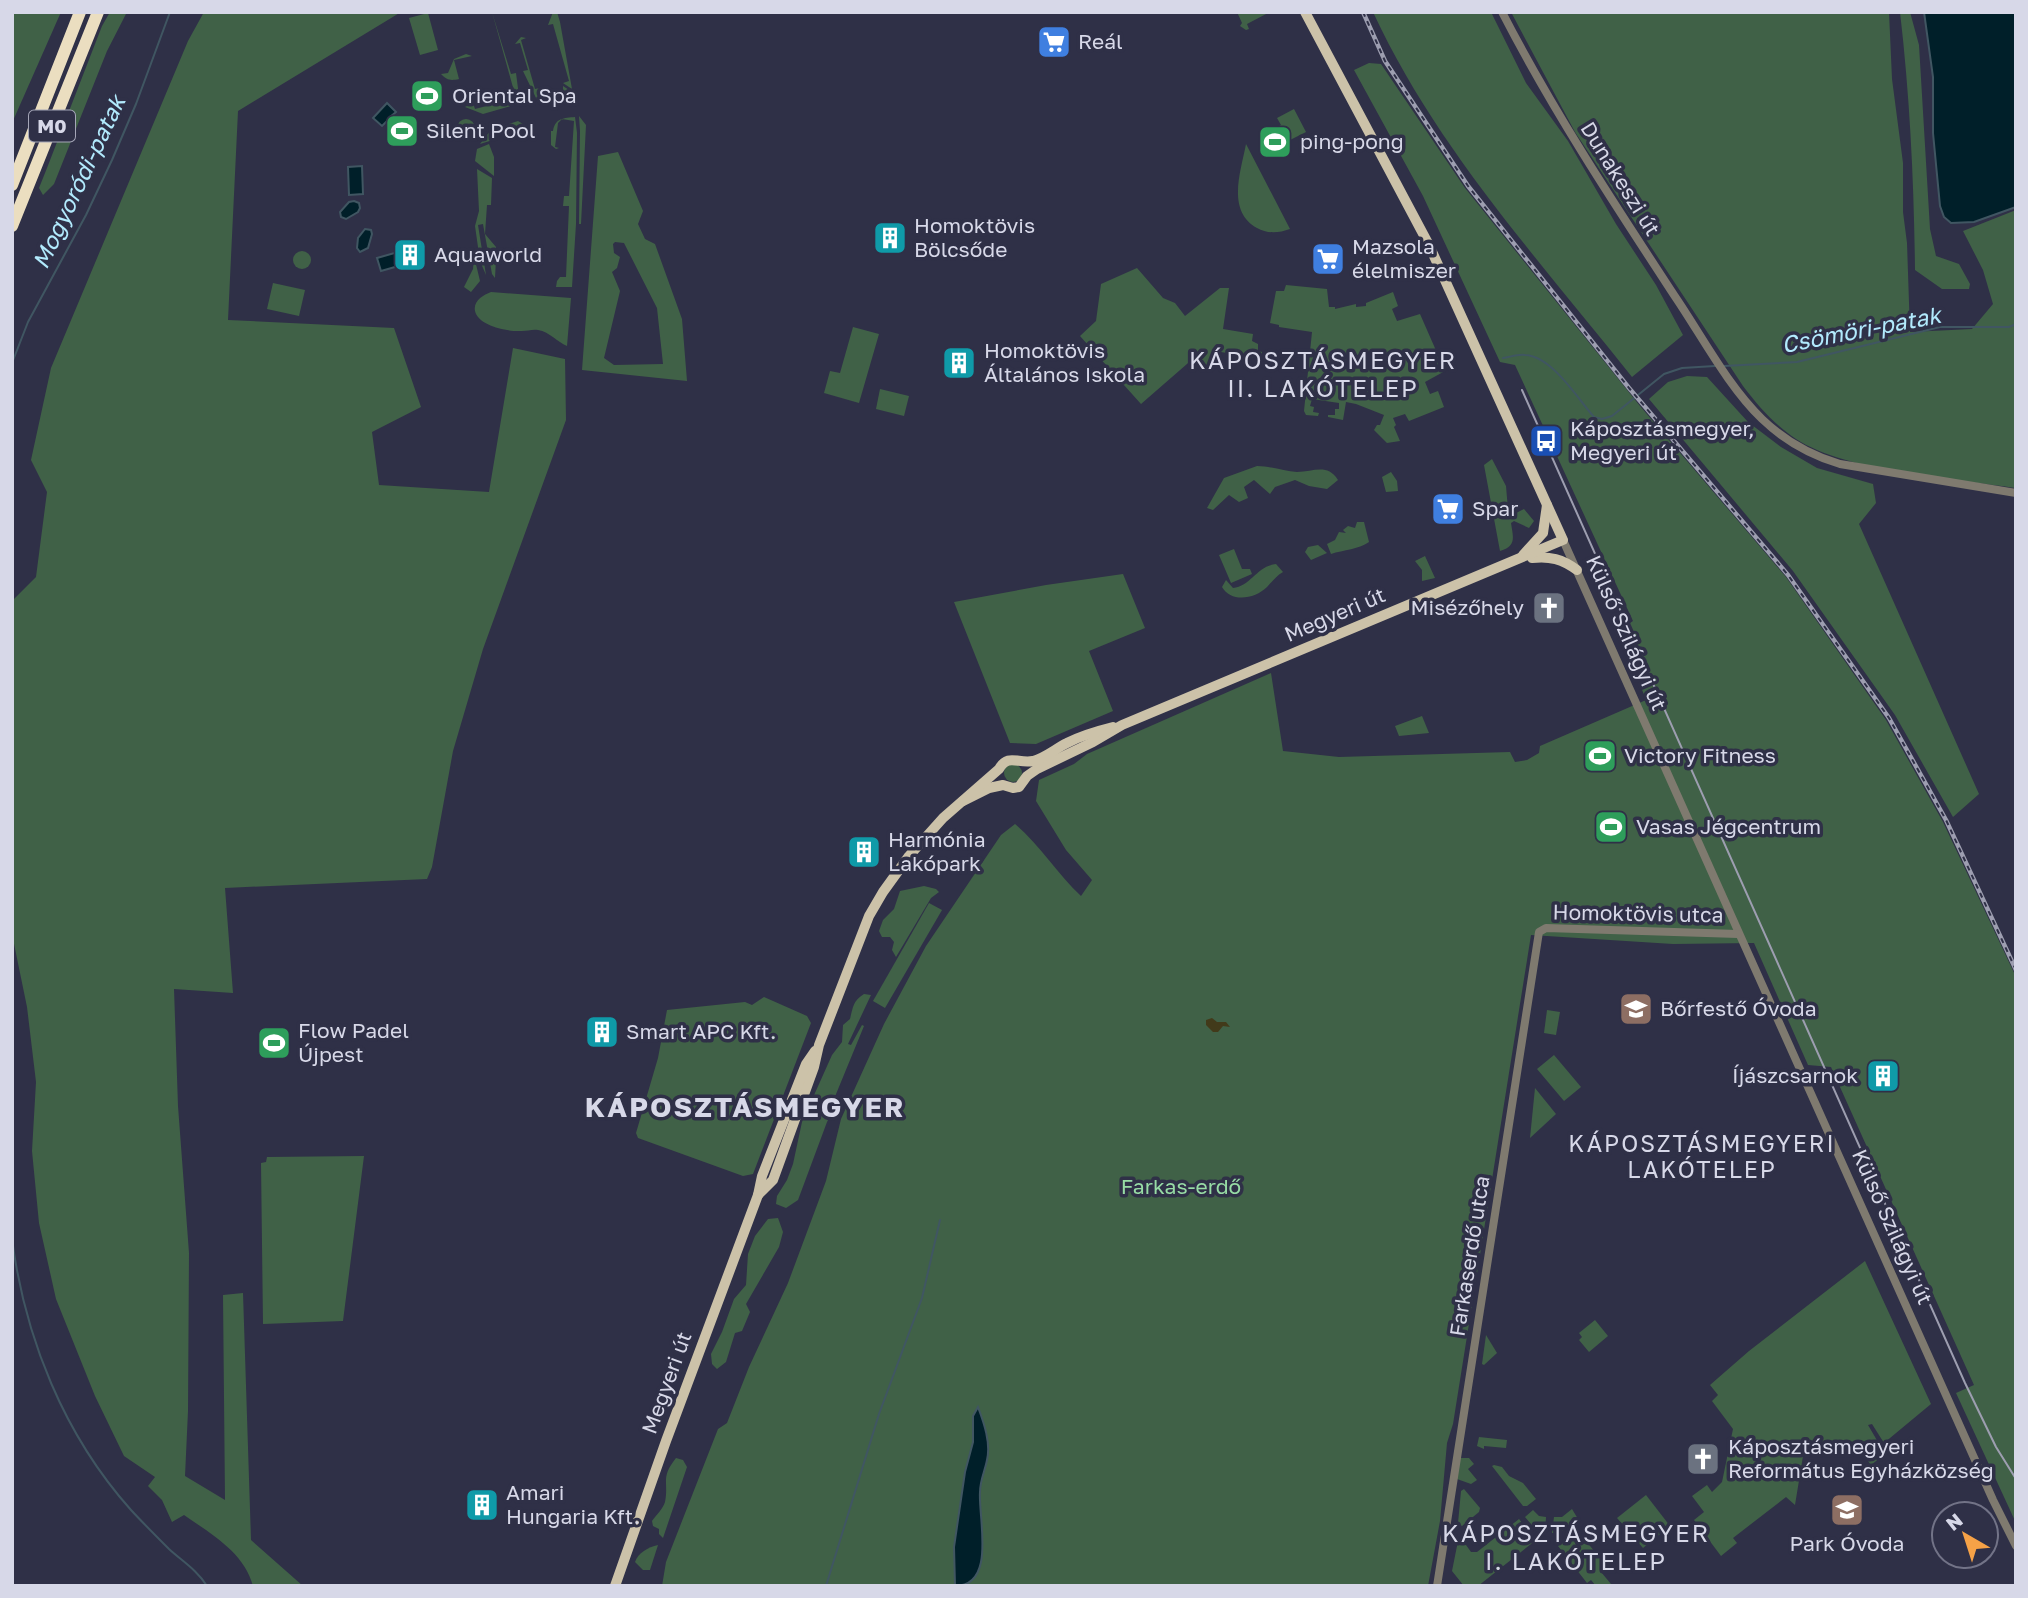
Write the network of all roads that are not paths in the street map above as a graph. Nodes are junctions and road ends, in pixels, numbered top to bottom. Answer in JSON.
{"nodes":[{"id":1,"x":80,"y":12,"type":"edge"},
{"id":2,"x":98,"y":12,"type":"edge"},
{"id":3,"x":1305,"y":12,"type":"edge"},
{"id":4,"x":1502,"y":12,"type":"edge"},
{"id":5,"x":12,"y":185,"type":"edge"},
{"id":6,"x":12,"y":226,"type":"edge"},
{"id":7,"x":2016,"y":493,"type":"edge"},
{"id":8,"x":1547,"y":504,"type":"junction"},
{"id":9,"x":1563,"y":540,"type":"junction"},
{"id":10,"x":1517,"y":560,"type":"junction"},
{"id":11,"x":1577,"y":570,"type":"junction"},
{"id":12,"x":1122,"y":725,"type":"junction"},
{"id":13,"x":1021,"y":762,"type":"junction"},
{"id":14,"x":999,"y":769,"type":"junction"},
{"id":15,"x":1027,"y":776,"type":"junction"},
{"id":16,"x":1003,"y":785,"type":"junction"},
{"id":17,"x":963,"y":801,"type":"junction"},
{"id":18,"x":1539,"y":932,"type":"joint"},
{"id":19,"x":1738,"y":934,"type":"junction"},
{"id":20,"x":2016,"y":1546,"type":"edge"},
{"id":21,"x":615,"y":1586,"type":"edge"},
{"id":22,"x":1437,"y":1586,"type":"edge"}],
"edges":[{"from":1,"to":5,"type":"highway","number":"M0"},
{"from":2,"to":6,"type":"highway","number":"M0"},
{"from":3,"to":8,"type":"main road","name":"Külső Szilágyi út"},
{"from":4,"to":7,"type":"street","name":"Dunakeszi út"},
{"from":8,"to":9,"type":"main road","name":"Külső Szilágyi út"},
{"from":8,"to":10,"type":"main road"},
{"from":9,"to":10,"type":"main road","name":"Megyeri út"},
{"from":9,"to":11,"type":"street","name":"Külső Szilágyi út"},
{"from":10,"to":11,"type":"main road"},
{"from":10,"to":12,"type":"main road","name":"Megyeri út"},
{"from":11,"to":19,"type":"street","name":"Külső Szilágyi út"},
{"from":12,"to":13,"type":"main road","name":"Megyeri út"},
{"from":12,"to":15,"type":"main road","name":"Megyeri út"},
{"from":13,"to":14,"type":"main road","name":"Megyeri út"},
{"from":13,"to":15,"type":"main road"},
{"from":14,"to":16,"type":"main road"},
{"from":14,"to":17,"type":"main road","name":"Megyeri út"},
{"from":15,"to":16,"type":"main road","name":"Megyeri út"},
{"from":16,"to":17,"type":"main road","name":"Megyeri út"},
{"from":17,"to":21,"type":"main road","name":"Megyeri út"},
{"from":18,"to":19,"type":"street","name":"Homoktövis utca"},
{"from":18,"to":22,"type":"street","name":"Farkaserdő utca"},
{"from":19,"to":20,"type":"street","name":"Külső Szilágyi út"}]}
